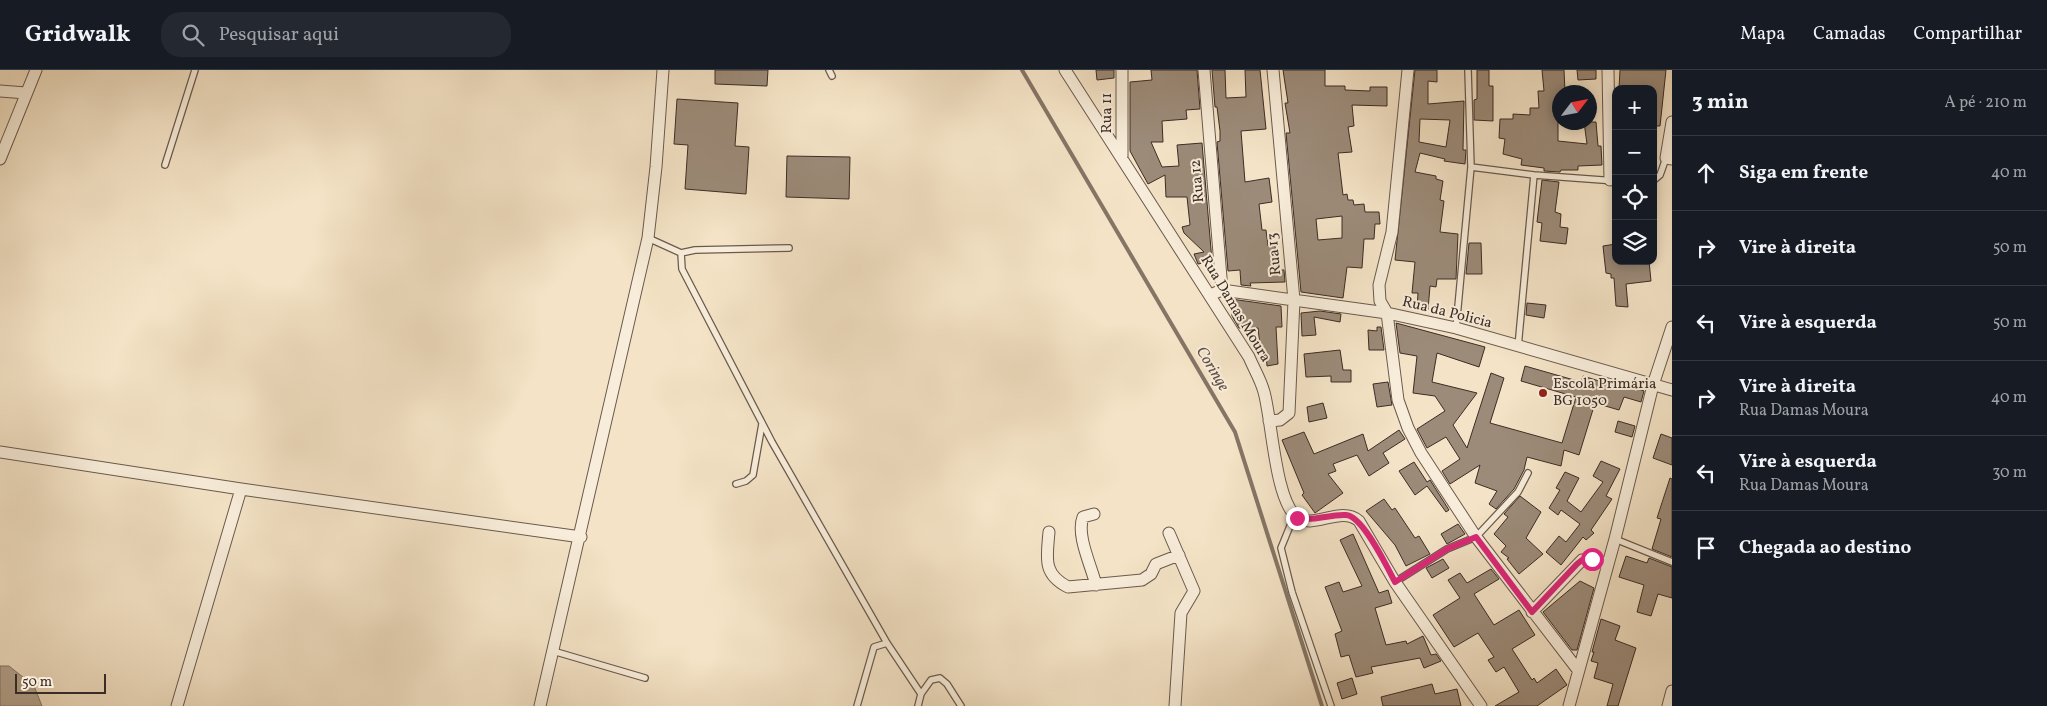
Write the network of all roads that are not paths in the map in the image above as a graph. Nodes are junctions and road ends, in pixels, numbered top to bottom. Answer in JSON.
{"nodes":[{"id":1,"x":36,"y":70,"type":"edge"},
{"id":2,"x":195,"y":70,"type":"edge"},
{"id":3,"x":663,"y":70,"type":"edge"},
{"id":4,"x":1065,"y":70,"type":"edge"},
{"id":5,"x":1072,"y":70,"type":"edge"},
{"id":6,"x":1122,"y":70,"type":"edge"},
{"id":7,"x":1204,"y":70,"type":"edge"},
{"id":8,"x":1273,"y":70,"type":"edge"},
{"id":9,"x":1408,"y":70,"type":"edge"},
{"id":10,"x":1468,"y":70,"type":"edge"},
{"id":11,"x":1608,"y":70,"type":"edge"},
{"id":12,"x":1073,"y":82,"type":"junction"},
{"id":13,"x":0,"y":91,"type":"edge"},
{"id":14,"x":26,"y":93,"type":"junction"},
{"id":15,"x":1672,"y":122,"type":"edge"},
{"id":16,"x":1122,"y":156,"type":"junction"},
{"id":17,"x":0,"y":159,"type":"edge"},
{"id":18,"x":1669,"y":159,"type":"edge"},
{"id":19,"x":165,"y":165,"type":"dead end"},
{"id":20,"x":1471,"y":167,"type":"junction"},
{"id":21,"x":1534,"y":175,"type":"junction"},
{"id":22,"x":1613,"y":175,"type":"edge"},
{"id":23,"x":1657,"y":178,"type":"edge"},
{"id":24,"x":1612,"y":180,"type":"edge"},
{"id":25,"x":648,"y":238,"type":"junction"},
{"id":26,"x":789,"y":248,"type":"dead end"},
{"id":27,"x":681,"y":253,"type":"junction"},
{"id":28,"x":1222,"y":290,"type":"junction"},
{"id":29,"x":1210,"y":295,"type":"junction"},
{"id":30,"x":1294,"y":300,"type":"junction"},
{"id":31,"x":1387,"y":313,"type":"junction"},
{"id":32,"x":1672,"y":327,"type":"edge"},
{"id":33,"x":1456,"y":328,"type":"junction"},
{"id":34,"x":1518,"y":347,"type":"junction"},
{"id":35,"x":1653,"y":385,"type":"junction"},
{"id":36,"x":1672,"y":390,"type":"edge"},
{"id":37,"x":1269,"y":421,"type":"junction"},
{"id":38,"x":762,"y":424,"type":"junction"},
{"id":39,"x":0,"y":452,"type":"edge"},
{"id":40,"x":1528,"y":473,"type":"dead end"},
{"id":41,"x":736,"y":484,"type":"dead end"},
{"id":42,"x":241,"y":489,"type":"junction"},
{"id":43,"x":1094,"y":514,"type":"dead end"},
{"id":44,"x":1297,"y":518,"type":"junction"},
{"id":45,"x":1049,"y":532,"type":"dead end"},
{"id":46,"x":1169,"y":532,"type":"dead end"},
{"id":47,"x":581,"y":537,"type":"junction"},
{"id":48,"x":1476,"y":537,"type":"junction"},
{"id":49,"x":1614,"y":539,"type":"junction"},
{"id":50,"x":1178,"y":555,"type":"junction"},
{"id":51,"x":1672,"y":562,"type":"edge"},
{"id":52,"x":1608,"y":564,"type":"junction"},
{"id":53,"x":1395,"y":582,"type":"junction"},
{"id":54,"x":1096,"y":585,"type":"junction"},
{"id":55,"x":1532,"y":612,"type":"junction"},
{"id":56,"x":887,"y":643,"type":"junction"},
{"id":57,"x":553,"y":651,"type":"junction"},
{"id":58,"x":1578,"y":670,"type":"junction"},
{"id":59,"x":645,"y":678,"type":"dead end"},
{"id":60,"x":1672,"y":691,"type":"edge"},
{"id":61,"x":921,"y":694,"type":"junction"},
{"id":62,"x":177,"y":706,"type":"edge"},
{"id":63,"x":540,"y":706,"type":"edge"},
{"id":64,"x":857,"y":706,"type":"edge"},
{"id":65,"x":918,"y":706,"type":"edge"},
{"id":66,"x":962,"y":706,"type":"edge"},
{"id":67,"x":1175,"y":706,"type":"edge"},
{"id":68,"x":1330,"y":706,"type":"edge"},
{"id":69,"x":1481,"y":706,"type":"edge"},
{"id":70,"x":1569,"y":706,"type":"edge"},
{"id":71,"x":1668,"y":706,"type":"edge"}],
"edges":[{"from":1,"to":14,"type":"street"},
{"from":2,"to":19,"type":"lane"},
{"from":3,"to":25,"type":"street"},
{"from":4,"to":12,"type":"street","name":"Rua Damas Moura"},
{"from":5,"to":12,"type":"street"},
{"from":6,"to":16,"type":"street","name":"Rua 11"},
{"from":7,"to":28,"type":"street","name":"Rua 12"},
{"from":8,"to":30,"type":"street","name":"Rua 13"},
{"from":9,"to":31,"type":"street"},
{"from":10,"to":20,"type":"lane"},
{"from":11,"to":22,"type":"street"},
{"from":12,"to":16,"type":"street","name":"Rua Damas Moura"},
{"from":13,"to":14,"type":"street"},
{"from":14,"to":17,"type":"street"},
{"from":15,"to":18,"type":"street"},
{"from":16,"to":29,"type":"street","name":"Rua Damas Moura"},
{"from":18,"to":23,"type":"lane"},
{"from":20,"to":21,"type":"lane"},
{"from":20,"to":33,"type":"lane"},
{"from":21,"to":24,"type":"lane"},
{"from":21,"to":34,"type":"lane"},
{"from":25,"to":27,"type":"lane"},
{"from":25,"to":47,"type":"street"},
{"from":26,"to":27,"type":"lane"},
{"from":27,"to":38,"type":"lane"},
{"from":28,"to":29,"type":"street"},
{"from":28,"to":30,"type":"street","name":"Rua da Policia"},
{"from":29,"to":37,"type":"street","name":"Rua Damas Moura"},
{"from":30,"to":31,"type":"street","name":"Rua da Policia"},
{"from":30,"to":37,"type":"street","name":"Rua 13"},
{"from":31,"to":33,"type":"street","name":"Rua da Policia"},
{"from":31,"to":48,"type":"street"},
{"from":32,"to":35,"type":"street"},
{"from":33,"to":34,"type":"street","name":"Rua da Policia"},
{"from":34,"to":35,"type":"street","name":"Rua da Policia"},
{"from":35,"to":36,"type":"street","name":"Rua da Policia"},
{"from":35,"to":49,"type":"street"},
{"from":37,"to":44,"type":"street","name":"Rua Damas Moura"},
{"from":38,"to":41,"type":"lane"},
{"from":38,"to":56,"type":"lane"},
{"from":39,"to":42,"type":"street"},
{"from":40,"to":48,"type":"lane"},
{"from":42,"to":47,"type":"street"},
{"from":42,"to":62,"type":"street"},
{"from":43,"to":54,"type":"street"},
{"from":44,"to":53,"type":"street"},
{"from":44,"to":68,"type":"lane"},
{"from":45,"to":54,"type":"street"},
{"from":46,"to":50,"type":"street"},
{"from":47,"to":57,"type":"street"},
{"from":48,"to":53,"type":"lane"},
{"from":48,"to":55,"type":"street"},
{"from":49,"to":51,"type":"lane"},
{"from":49,"to":52,"type":"street"},
{"from":50,"to":54,"type":"street"},
{"from":50,"to":67,"type":"street"},
{"from":52,"to":55,"type":"street"},
{"from":52,"to":58,"type":"street"},
{"from":53,"to":69,"type":"street"},
{"from":55,"to":58,"type":"street"},
{"from":56,"to":61,"type":"lane"},
{"from":56,"to":64,"type":"lane"},
{"from":57,"to":59,"type":"lane"},
{"from":57,"to":63,"type":"street"},
{"from":58,"to":70,"type":"street"},
{"from":60,"to":71,"type":"street"},
{"from":61,"to":65,"type":"lane"},
{"from":61,"to":66,"type":"lane"}]}
